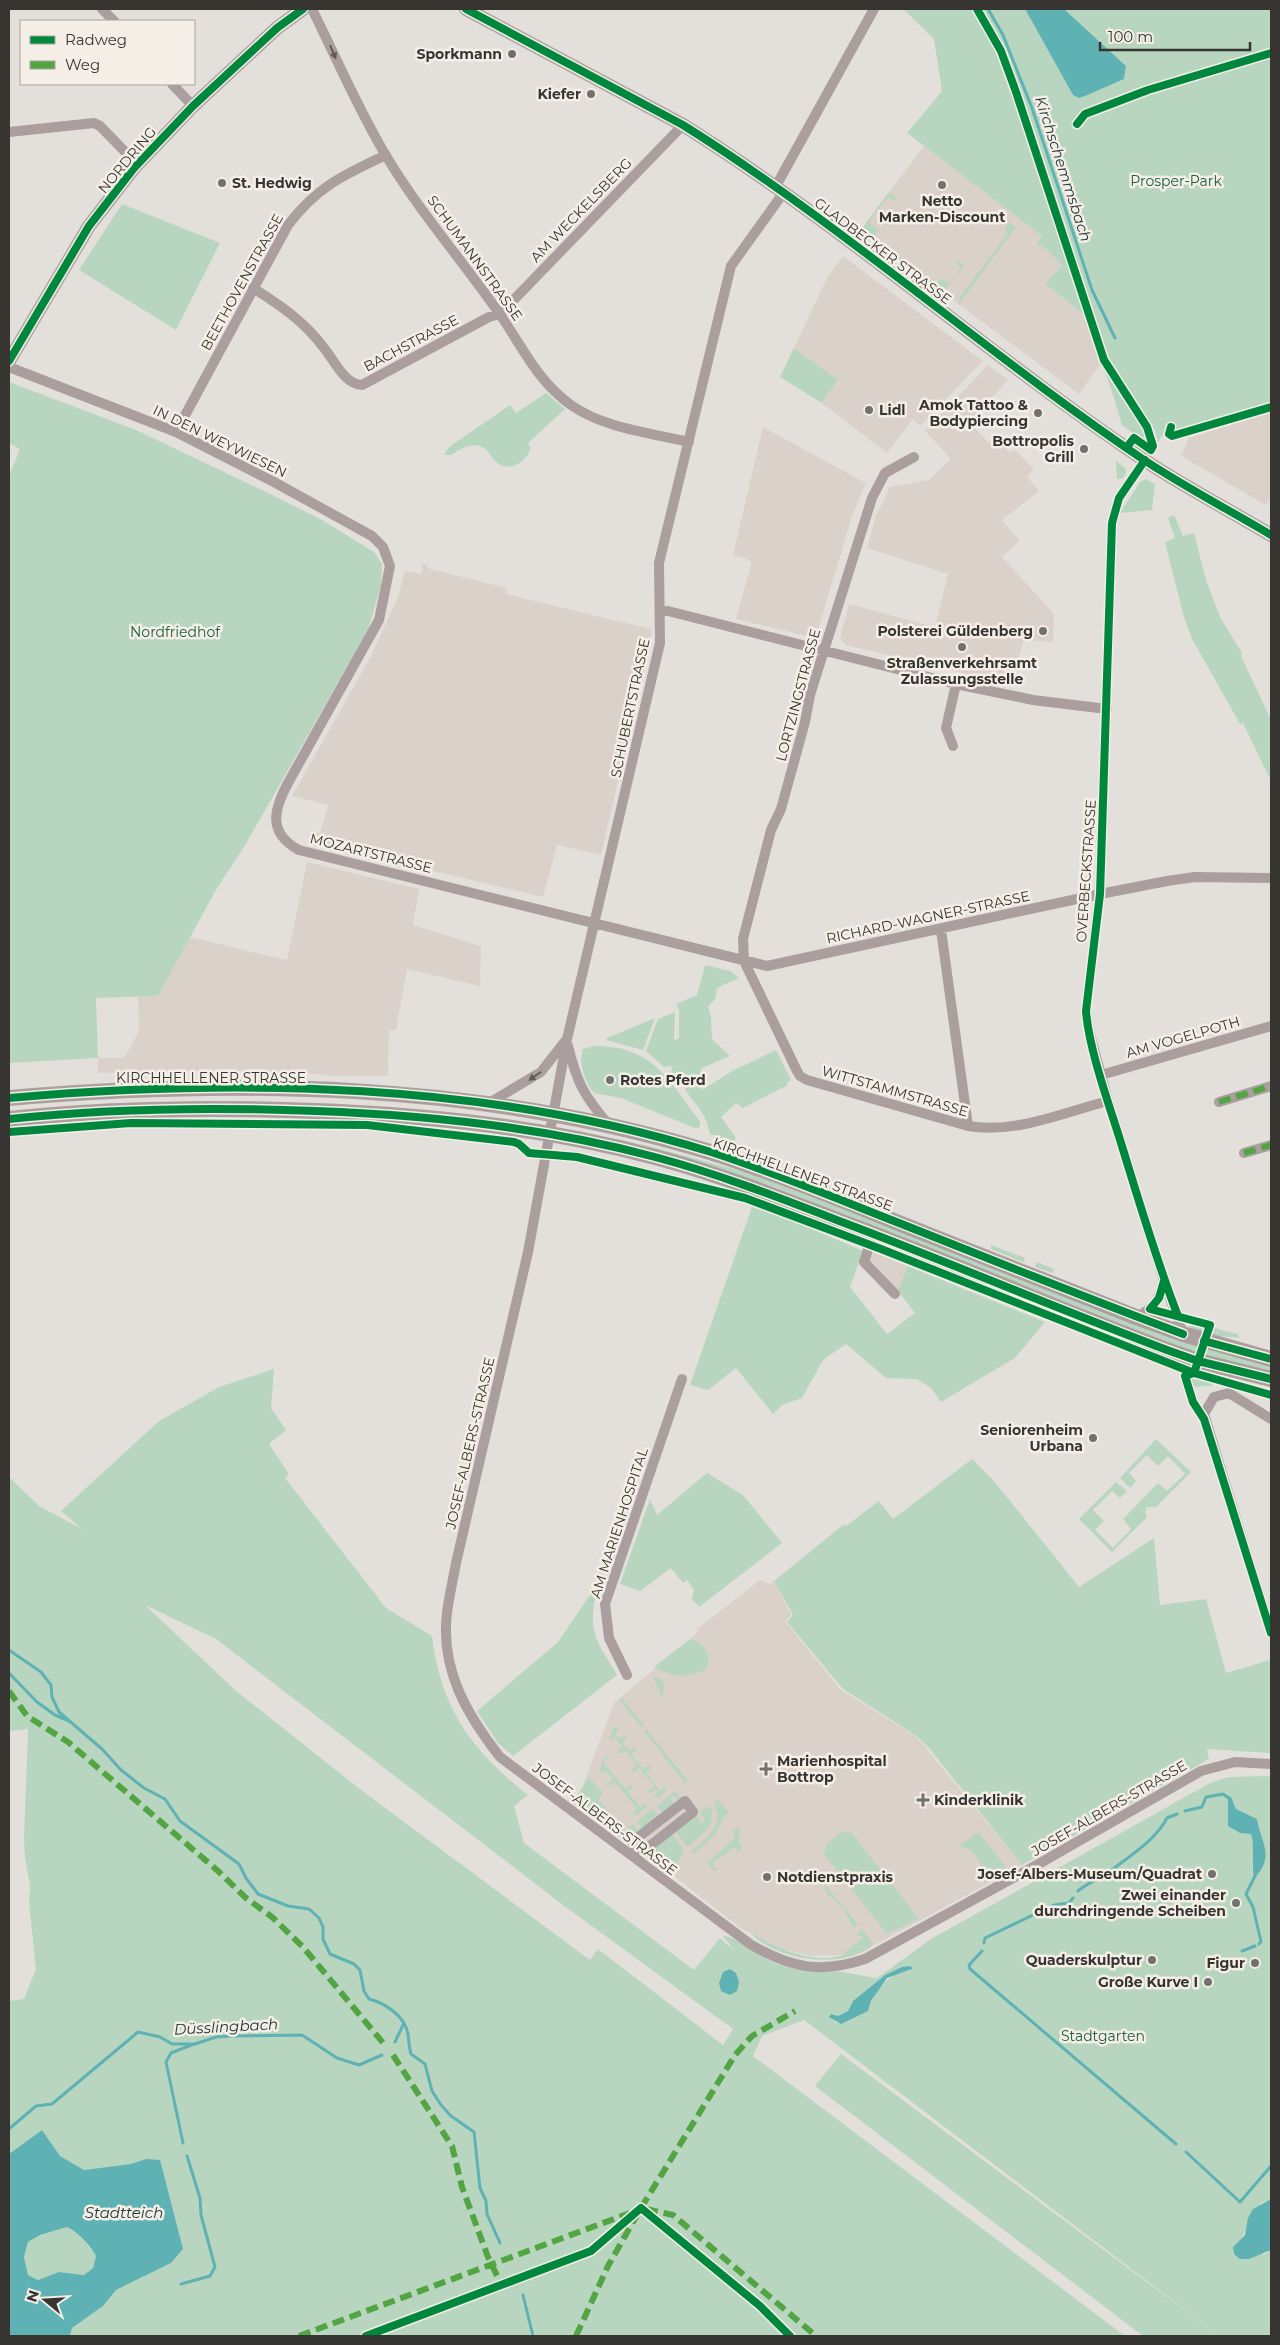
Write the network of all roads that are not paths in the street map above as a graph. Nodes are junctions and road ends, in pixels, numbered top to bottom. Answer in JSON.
{"nodes":[{"id":1,"x":102,"y":9,"type":"edge"},
{"id":2,"x":304,"y":9,"type":"edge"},
{"id":3,"x":312,"y":9,"type":"edge"},
{"id":4,"x":466,"y":9,"type":"edge"},
{"id":5,"x":874,"y":9,"type":"edge"},
{"id":6,"x":113,"y":20,"type":"edge"},
{"id":7,"x":173,"y":85,"type":"edge"},
{"id":8,"x":193,"y":106,"type":"junction"},
{"id":9,"x":683,"y":125,"type":"junction"},
{"id":10,"x":9,"y":132,"type":"edge"},
{"id":11,"x":386,"y":156,"type":"junction"},
{"id":12,"x":137,"y":164,"type":"junction"},
{"id":13,"x":780,"y":189,"type":"junction"},
{"id":14,"x":253,"y":288,"type":"junction"},
{"id":15,"x":500,"y":314,"type":"junction"},
{"id":16,"x":9,"y":360,"type":"edge"},
{"id":17,"x":9,"y":367,"type":"edge"},
{"id":18,"x":176,"y":432,"type":"junction"},
{"id":19,"x":689,"y":442,"type":"junction"},
{"id":20,"x":914,"y":457,"type":"dead end"},
{"id":21,"x":1145,"y":460,"type":"junction"},
{"id":22,"x":1271,"y":534,"type":"edge"},
{"id":23,"x":390,"y":575,"type":"joint"},
{"id":24,"x":660,"y":609,"type":"junction"},
{"id":25,"x":823,"y":650,"type":"junction"},
{"id":26,"x":956,"y":684,"type":"junction"},
{"id":27,"x":1107,"y":709,"type":"junction"},
{"id":28,"x":953,"y":746,"type":"dead end"},
{"id":29,"x":1271,"y":878,"type":"edge"},
{"id":30,"x":1100,"y":894,"type":"junction"},
{"id":31,"x":595,"y":924,"type":"junction"},
{"id":32,"x":941,"y":930,"type":"junction"},
{"id":33,"x":744,"y":961,"type":"junction"},
{"id":34,"x":1271,"y":1026,"type":"edge"},
{"id":35,"x":567,"y":1040,"type":"junction"},
{"id":36,"x":1101,"y":1075,"type":"junction"},
{"id":37,"x":1271,"y":1086,"type":"edge"},
{"id":38,"x":9,"y":1098,"type":"edge"},
{"id":39,"x":1108,"y":1101,"type":"junction"},
{"id":40,"x":1220,"y":1102,"type":"dead end"},
{"id":41,"x":489,"y":1103,"type":"junction"},
{"id":42,"x":554,"y":1115,"type":"junction"},
{"id":43,"x":9,"y":1119,"type":"edge"},
{"id":44,"x":609,"y":1126,"type":"junction"},
{"id":45,"x":968,"y":1126,"type":"junction"},
{"id":46,"x":549,"y":1133,"type":"junction"},
{"id":47,"x":1271,"y":1145,"type":"edge"},
{"id":48,"x":1244,"y":1153,"type":"dead end"},
{"id":49,"x":873,"y":1233,"type":"junction"},
{"id":50,"x":1164,"y":1280,"type":"junction"},
{"id":51,"x":895,"y":1294,"type":"dead end"},
{"id":52,"x":1136,"y":1317,"type":"junction"},
{"id":53,"x":1184,"y":1334,"type":"junction"},
{"id":54,"x":1271,"y":1359,"type":"edge"},
{"id":55,"x":682,"y":1379,"type":"dead end"},
{"id":56,"x":1271,"y":1379,"type":"edge"},
{"id":57,"x":1271,"y":1418,"type":"edge"},
{"id":58,"x":1271,"y":1633,"type":"edge"},
{"id":59,"x":626,"y":1675,"type":"dead end"},
{"id":60,"x":1271,"y":1764,"type":"edge"},
{"id":61,"x":632,"y":1842,"type":"joint"}],
"edges":[{"from":1,"to":6,"type":"street"},
{"from":2,"to":8,"type":"main road","name":"NORDRING"},
{"from":3,"to":11,"type":"street","name":"SCHUMANNSTRASSE","one_way":true},
{"from":4,"to":9,"type":"main road","name":"GLADBECKER STRASSE"},
{"from":5,"to":13,"type":"street","name":"SCHUBERTSTRASSE"},
{"from":7,"to":8,"type":"street"},
{"from":8,"to":12,"type":"main road","name":"NORDRING"},
{"from":9,"to":13,"type":"main road","name":"GLADBECKER STRASSE"},
{"from":9,"to":15,"type":"street","name":"AM WECKELSBERG"},
{"from":10,"to":12,"type":"street"},
{"from":11,"to":14,"type":"street","name":"BEETHOVENSTRASSE"},
{"from":11,"to":15,"type":"street","name":"SCHUMANNSTRASSE"},
{"from":12,"to":16,"type":"main road","name":"NORDRING"},
{"from":13,"to":19,"type":"street","name":"SCHUBERTSTRASSE"},
{"from":13,"to":21,"type":"main road","name":"GLADBECKER STRASSE"},
{"from":14,"to":15,"type":"street","name":"BACHSTRASSE"},
{"from":14,"to":18,"type":"street","name":"BEETHOVENSTRASSE"},
{"from":15,"to":19,"type":"street","name":"SCHUMANNSTRASSE"},
{"from":17,"to":18,"type":"street","name":"IN DEN WEYWIESEN"},
{"from":18,"to":23,"type":"street","name":"IN DEN WEYWIESEN"},
{"from":19,"to":24,"type":"street","name":"SCHUBERTSTRASSE"},
{"from":20,"to":25,"type":"street","name":"LORTZINGSTRASSE"},
{"from":21,"to":22,"type":"main road","name":"GLADBECKER STRASSE"},
{"from":21,"to":27,"type":"street","name":"OVERBECKSTRASSE"},
{"from":23,"to":31,"type":"street","name":"MOZARTSTRASSE"},
{"from":24,"to":25,"type":"street"},
{"from":24,"to":31,"type":"street","name":"SCHUBERTSTRASSE"},
{"from":25,"to":26,"type":"street"},
{"from":25,"to":33,"type":"street","name":"LORTZINGSTRASSE"},
{"from":26,"to":27,"type":"street"},
{"from":26,"to":28,"type":"street"},
{"from":27,"to":30,"type":"street","name":"OVERBECKSTRASSE"},
{"from":29,"to":30,"type":"street","name":"RICHARD-WAGNER-STRASSE"},
{"from":30,"to":32,"type":"street","name":"RICHARD-WAGNER-STRASSE"},
{"from":30,"to":36,"type":"street","name":"OVERBECKSTRASSE"},
{"from":31,"to":33,"type":"street","name":"RICHARD-WAGNER-STRASSE"},
{"from":31,"to":35,"type":"street","name":"SCHUBERTSTRASSE"},
{"from":32,"to":33,"type":"street","name":"RICHARD-WAGNER-STRASSE"},
{"from":32,"to":45,"type":"street"},
{"from":33,"to":45,"type":"street","name":"WITTSTAMMSTRASSE"},
{"from":34,"to":36,"type":"street","name":"AM VOGELPOTH"},
{"from":35,"to":41,"type":"street","name":"SCHUBERTSTRASSE","one_way":true},
{"from":35,"to":42,"type":"street","name":"SCHUBERTSTRASSE"},
{"from":35,"to":44,"type":"street","name":"SCHUBERTSTRASSE"},
{"from":36,"to":39,"type":"street","name":"OVERBECKSTRASSE"},
{"from":37,"to":40,"type":"street"},
{"from":38,"to":41,"type":"main road","name":"KIRCHHELLENER STRASSE"},
{"from":39,"to":45,"type":"street","name":"WITTSTAMMSTRASSE"},
{"from":39,"to":50,"type":"street","name":"OVERBECKSTRASSE"},
{"from":41,"to":42,"type":"main road","name":"KIRCHHELLENER STRASSE"},
{"from":42,"to":44,"type":"main road","name":"KIRCHHELLENER STRASSE"},
{"from":42,"to":46,"type":"street"},
{"from":43,"to":46,"type":"main road"},
{"from":44,"to":52,"type":"main road","name":"KIRCHHELLENER STRASSE"},
{"from":46,"to":49,"type":"main road"},
{"from":46,"to":60,"type":"street","name":"JOSEF-ALBERS-STRASSE"},
{"from":47,"to":48,"type":"street"},
{"from":49,"to":51,"type":"street"},
{"from":49,"to":56,"type":"main road"},
{"from":50,"to":52,"type":"street"},
{"from":50,"to":53,"type":"street","name":"OVERBECKSTRASSE"},
{"from":52,"to":53,"type":"main road","name":"KIRCHHELLENER STRASSE"},
{"from":53,"to":54,"type":"main road","name":"KIRCHHELLENER STRASSE"},
{"from":55,"to":59,"type":"street","name":"AM MARIENHOSPITAL"},
{"from":57,"to":58,"type":"street"},
{"from":61,"to":61,"type":"street"}]}
